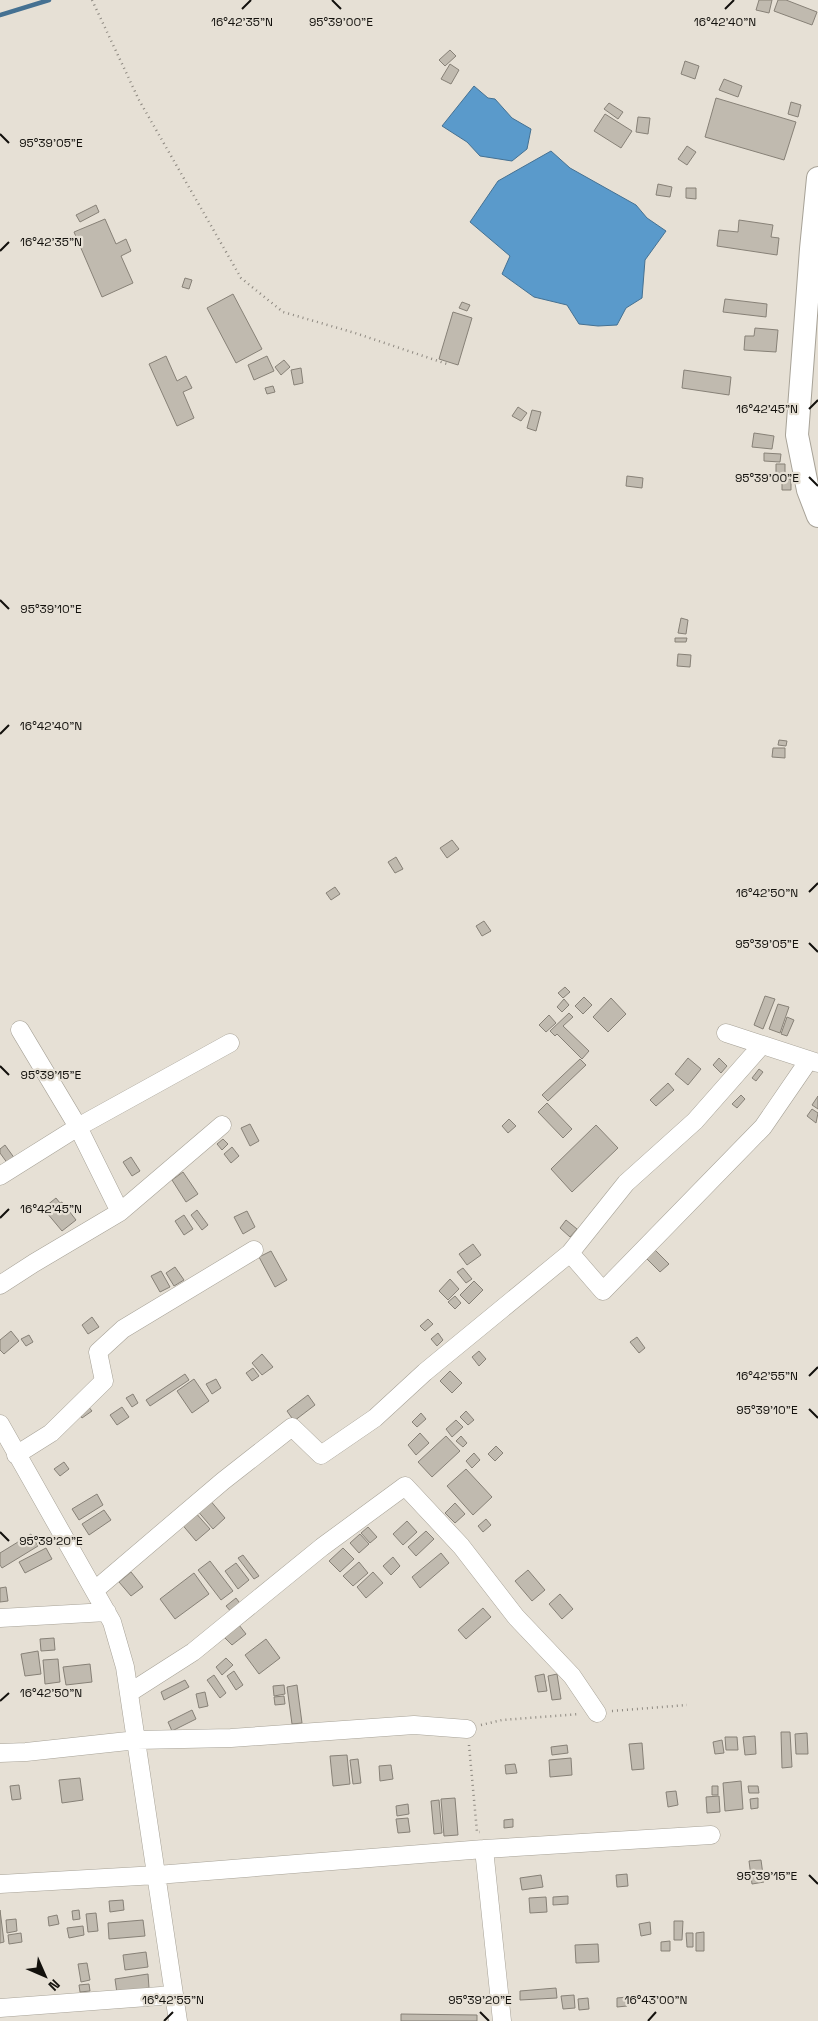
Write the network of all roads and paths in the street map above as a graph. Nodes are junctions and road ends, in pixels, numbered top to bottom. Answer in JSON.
{"nodes":[{"id":1,"x":92,"y":0,"type":"edge"},
{"id":2,"x":818,"y":178,"type":"edge"},
{"id":3,"x":450,"y":365,"type":"dead end"},
{"id":4,"x":818,"y":516,"type":"edge"},
{"id":5,"x":20,"y":1030,"type":"dead end"},
{"id":6,"x":726,"y":1032,"type":"dead end"},
{"id":7,"x":230,"y":1043,"type":"dead end"},
{"id":8,"x":762,"y":1045,"type":"junction"},
{"id":9,"x":813,"y":1062,"type":"edge"},
{"id":10,"x":222,"y":1125,"type":"dead end"},
{"id":11,"x":78,"y":1127,"type":"junction"},
{"id":12,"x":0,"y":1176,"type":"edge"},
{"id":13,"x":120,"y":1212,"type":"junction"},
{"id":14,"x":254,"y":1250,"type":"dead end"},
{"id":15,"x":570,"y":1253,"type":"junction"},
{"id":16,"x":0,"y":1285,"type":"edge"},
{"id":17,"x":0,"y":1424,"type":"edge"},
{"id":18,"x":16,"y":1455,"type":"junction"},
{"id":19,"x":95,"y":1590,"type":"junction"},
{"id":20,"x":107,"y":1612,"type":"junction"},
{"id":21,"x":0,"y":1618,"type":"edge"},
{"id":22,"x":130,"y":1693,"type":"junction"},
{"id":23,"x":687,"y":1705,"type":"dead end"},
{"id":24,"x":597,"y":1713,"type":"junction"},
{"id":25,"x":468,"y":1729,"type":"junction"},
{"id":26,"x":137,"y":1740,"type":"junction"},
{"id":27,"x":0,"y":1753,"type":"edge"},
{"id":28,"x":711,"y":1835,"type":"dead end"},
{"id":29,"x":484,"y":1841,"type":"junction"},
{"id":30,"x":157,"y":1875,"type":"junction"},
{"id":31,"x":0,"y":1884,"type":"edge"},
{"id":32,"x":174,"y":1995,"type":"junction"},
{"id":33,"x":0,"y":2008,"type":"edge"},
{"id":34,"x":178,"y":2021,"type":"edge"},
{"id":35,"x":502,"y":2021,"type":"edge"}],
"edges":[{"from":1,"to":3,"type":"path"},
{"from":2,"to":4,"type":"street"},
{"from":5,"to":11,"type":"street"},
{"from":6,"to":8,"type":"street"},
{"from":7,"to":11,"type":"street"},
{"from":8,"to":9,"type":"street"},
{"from":8,"to":15,"type":"street"},
{"from":9,"to":15,"type":"street"},
{"from":10,"to":13,"type":"street"},
{"from":11,"to":12,"type":"street"},
{"from":11,"to":13,"type":"street"},
{"from":13,"to":16,"type":"street"},
{"from":14,"to":18,"type":"street"},
{"from":15,"to":19,"type":"street"},
{"from":17,"to":18,"type":"street"},
{"from":18,"to":19,"type":"street"},
{"from":19,"to":20,"type":"street"},
{"from":20,"to":21,"type":"street"},
{"from":20,"to":22,"type":"street"},
{"from":22,"to":24,"type":"street"},
{"from":22,"to":26,"type":"street"},
{"from":23,"to":24,"type":"path"},
{"from":24,"to":25,"type":"path"},
{"from":25,"to":26,"type":"street"},
{"from":25,"to":29,"type":"path"},
{"from":26,"to":27,"type":"street"},
{"from":26,"to":30,"type":"street"},
{"from":28,"to":29,"type":"street"},
{"from":29,"to":30,"type":"street"},
{"from":29,"to":35,"type":"street"},
{"from":30,"to":31,"type":"street"},
{"from":30,"to":32,"type":"street"},
{"from":32,"to":33,"type":"street"},
{"from":32,"to":34,"type":"street"}]}
